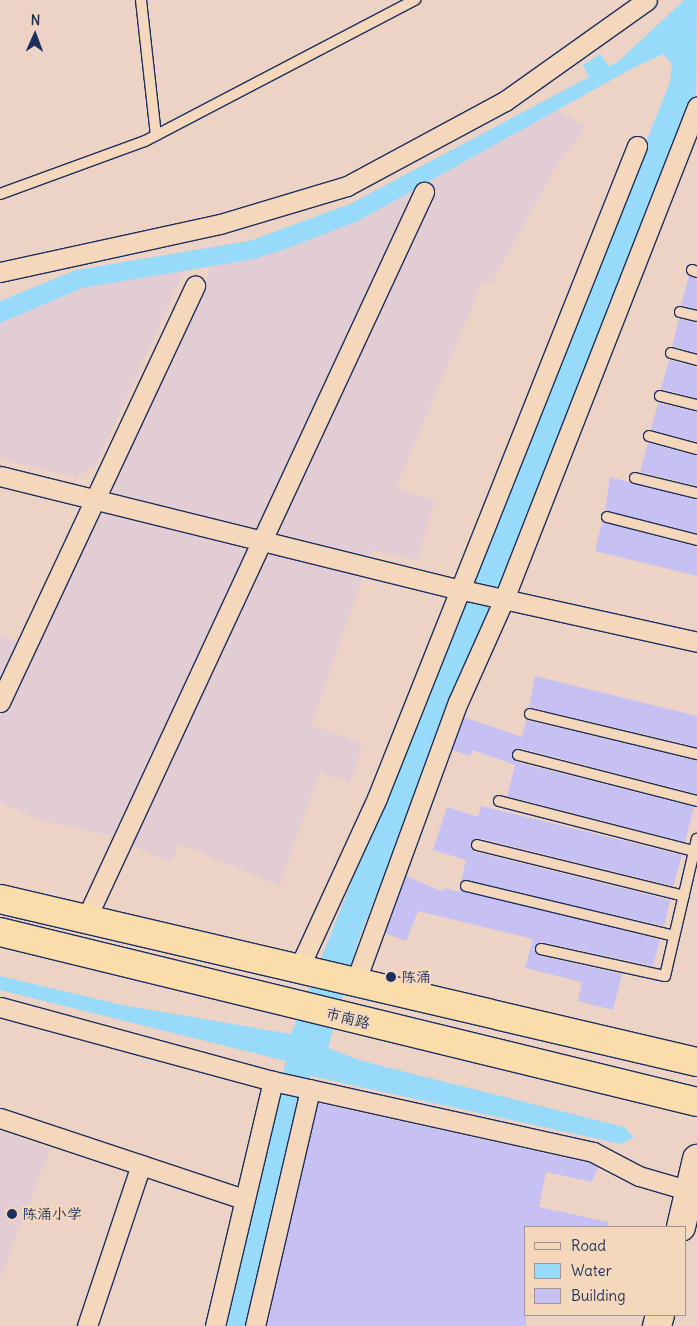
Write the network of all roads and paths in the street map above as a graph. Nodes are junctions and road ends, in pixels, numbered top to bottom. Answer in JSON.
{"nodes":[{"id":1,"x":141,"y":0,"type":"edge"},
{"id":2,"x":415,"y":0,"type":"edge"},
{"id":3,"x":647,"y":0,"type":"edge"},
{"id":4,"x":697,"y":107,"type":"edge"},
{"id":5,"x":156,"y":135,"type":"junction"},
{"id":6,"x":637,"y":146,"type":"dead end"},
{"id":7,"x":424,"y":192,"type":"dead end"},
{"id":8,"x":0,"y":194,"type":"edge"},
{"id":9,"x":0,"y":272,"type":"edge"},
{"id":10,"x":195,"y":284,"type":"dead end"},
{"id":11,"x":680,"y":312,"type":"dead end"},
{"id":12,"x":697,"y":316,"type":"edge"},
{"id":13,"x":671,"y":353,"type":"dead end"},
{"id":14,"x":697,"y":360,"type":"edge"},
{"id":15,"x":660,"y":396,"type":"dead end"},
{"id":16,"x":697,"y":405,"type":"edge"},
{"id":17,"x":648,"y":436,"type":"dead end"},
{"id":18,"x":697,"y":449,"type":"edge"},
{"id":19,"x":0,"y":476,"type":"edge"},
{"id":20,"x":635,"y":478,"type":"dead end"},
{"id":21,"x":697,"y":493,"type":"edge"},
{"id":22,"x":95,"y":499,"type":"junction"},
{"id":23,"x":607,"y":517,"type":"dead end"},
{"id":24,"x":697,"y":540,"type":"edge"},
{"id":25,"x":262,"y":541,"type":"junction"},
{"id":26,"x":464,"y":590,"type":"junction"},
{"id":27,"x":501,"y":599,"type":"junction"},
{"id":28,"x":697,"y":642,"type":"edge"},
{"id":29,"x":0,"y":702,"type":"edge"},
{"id":30,"x":530,"y":714,"type":"dead end"},
{"id":31,"x":697,"y":754,"type":"edge"},
{"id":32,"x":518,"y":755,"type":"dead end"},
{"id":33,"x":499,"y":801,"type":"dead end"},
{"id":34,"x":697,"y":801,"type":"edge"},
{"id":35,"x":697,"y":839,"type":"edge"},
{"id":36,"x":477,"y":845,"type":"dead end"},
{"id":37,"x":694,"y":851,"type":"junction"},
{"id":38,"x":466,"y":886,"type":"dead end"},
{"id":39,"x":684,"y":896,"type":"junction"},
{"id":40,"x":0,"y":899,"type":"edge"},
{"id":41,"x":86,"y":920,"type":"junction"},
{"id":42,"x":0,"y":932,"type":"edge"},
{"id":43,"x":674,"y":936,"type":"junction"},
{"id":44,"x":542,"y":949,"type":"dead end"},
{"id":45,"x":302,"y":971,"type":"junction"},
{"id":46,"x":353,"y":983,"type":"junction"},
{"id":47,"x":0,"y":1007,"type":"edge"},
{"id":48,"x":697,"y":1062,"type":"edge"},
{"id":49,"x":276,"y":1082,"type":"junction"},
{"id":50,"x":307,"y":1088,"type":"junction"},
{"id":51,"x":697,"y":1102,"type":"edge"},
{"id":52,"x":0,"y":1118,"type":"edge"},
{"id":53,"x":697,"y":1159,"type":"edge"},
{"id":54,"x":141,"y":1165,"type":"junction"},
{"id":55,"x":690,"y":1191,"type":"junction"},
{"id":56,"x":244,"y":1199,"type":"junction"},
{"id":57,"x":681,"y":1226,"type":"edge"},
{"id":58,"x":87,"y":1326,"type":"edge"},
{"id":59,"x":215,"y":1326,"type":"edge"},
{"id":60,"x":255,"y":1326,"type":"edge"}],
"edges":[{"from":1,"to":5,"type":"lane"},
{"from":2,"to":5,"type":"lane"},
{"from":3,"to":9,"type":"street"},
{"from":4,"to":27,"type":"street"},
{"from":5,"to":8,"type":"lane"},
{"from":6,"to":26,"type":"street"},
{"from":7,"to":25,"type":"street"},
{"from":10,"to":22,"type":"street"},
{"from":11,"to":12,"type":"lane"},
{"from":13,"to":14,"type":"lane"},
{"from":15,"to":16,"type":"lane"},
{"from":17,"to":18,"type":"lane"},
{"from":19,"to":22,"type":"street"},
{"from":20,"to":21,"type":"lane"},
{"from":22,"to":25,"type":"street"},
{"from":22,"to":29,"type":"street"},
{"from":23,"to":24,"type":"lane"},
{"from":25,"to":26,"type":"street"},
{"from":25,"to":41,"type":"street"},
{"from":26,"to":27,"type":"street"},
{"from":26,"to":45,"type":"street"},
{"from":27,"to":28,"type":"street"},
{"from":27,"to":46,"type":"street"},
{"from":30,"to":31,"type":"lane"},
{"from":32,"to":34,"type":"lane"},
{"from":33,"to":37,"type":"lane"},
{"from":35,"to":37,"type":"lane"},
{"from":36,"to":39,"type":"lane"},
{"from":37,"to":39,"type":"lane"},
{"from":38,"to":43,"type":"lane"},
{"from":39,"to":43,"type":"lane"},
{"from":40,"to":41,"type":"highway"},
{"from":41,"to":45,"type":"highway"},
{"from":42,"to":51,"type":"highway","name":"市南路"},
{"from":43,"to":44,"type":"lane"},
{"from":45,"to":46,"type":"highway"},
{"from":46,"to":48,"type":"highway"},
{"from":47,"to":49,"type":"street"},
{"from":49,"to":50,"type":"street"},
{"from":49,"to":56,"type":"street"},
{"from":50,"to":55,"type":"street"},
{"from":50,"to":60,"type":"street"},
{"from":52,"to":54,"type":"street"},
{"from":53,"to":55,"type":"street"},
{"from":54,"to":56,"type":"street"},
{"from":54,"to":58,"type":"street"},
{"from":55,"to":57,"type":"street"},
{"from":56,"to":59,"type":"street"}]}
